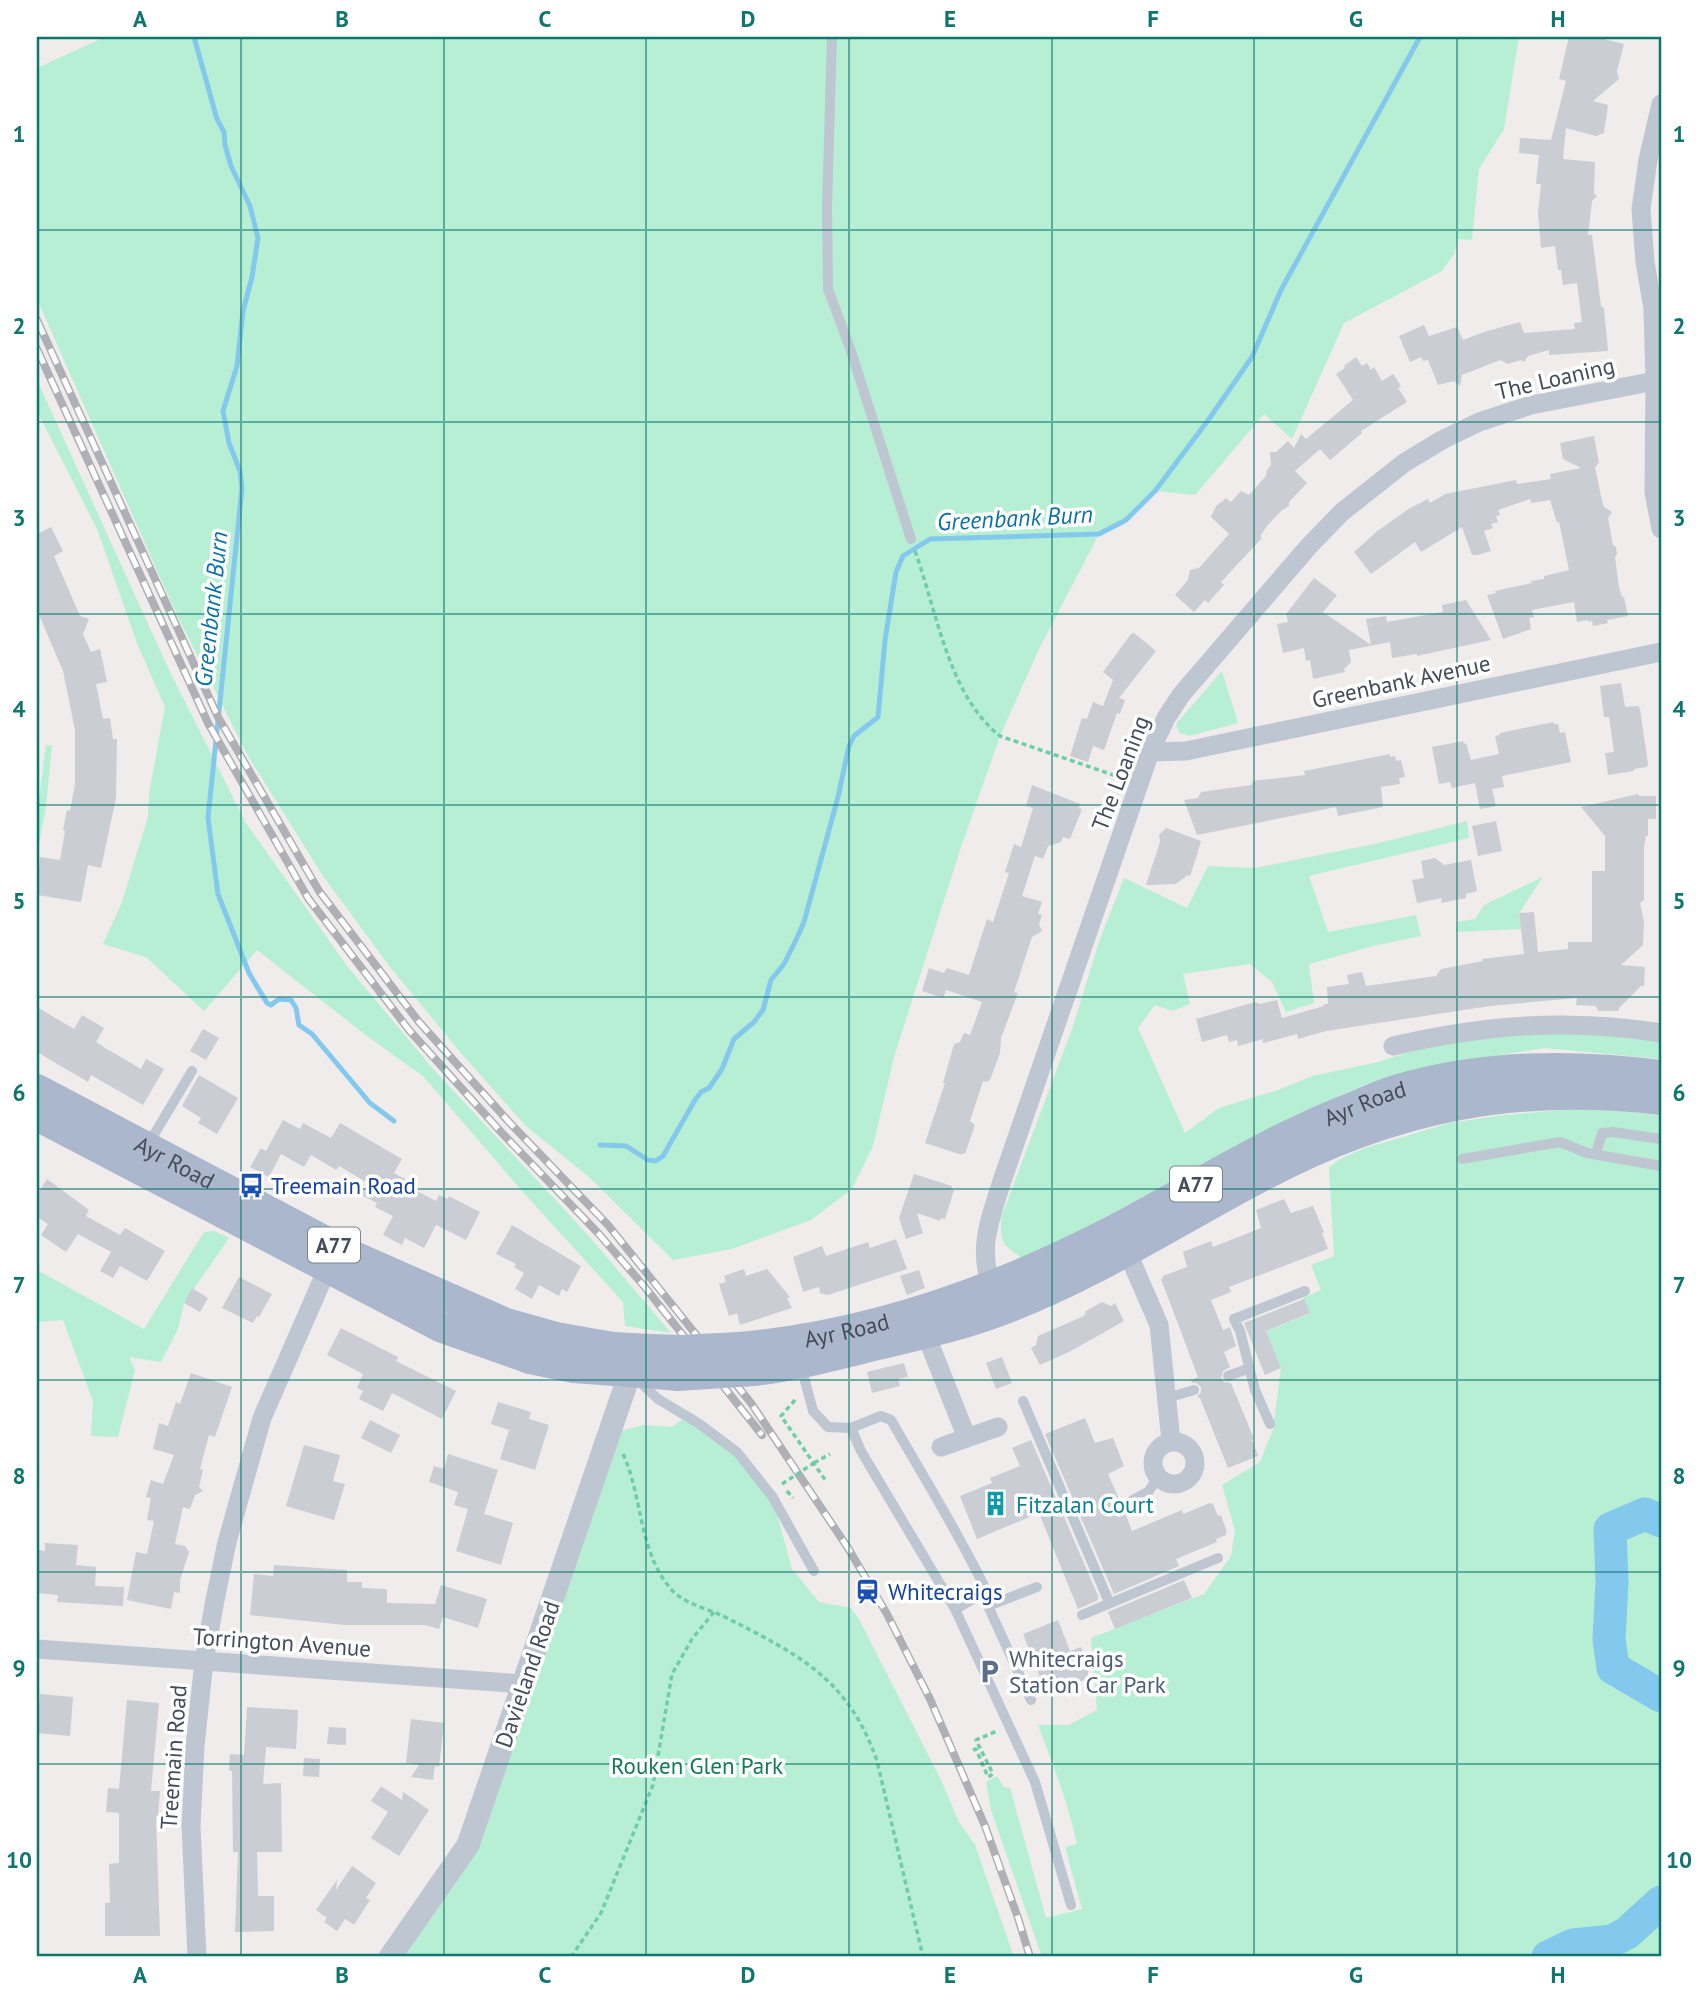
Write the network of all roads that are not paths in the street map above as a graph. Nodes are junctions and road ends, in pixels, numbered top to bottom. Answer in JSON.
{"nodes":[{"id":1,"x":832,"y":37,"type":"edge"},
{"id":2,"x":1661,"y":104,"type":"edge"},
{"id":3,"x":1655,"y":381,"type":"junction"},
{"id":4,"x":1661,"y":530,"type":"edge"},
{"id":5,"x":911,"y":539,"type":"dead end"},
{"id":6,"x":1661,"y":652,"type":"edge"},
{"id":7,"x":1150,"y":752,"type":"junction"},
{"id":8,"x":1661,"y":1033,"type":"edge"},
{"id":9,"x":1393,"y":1046,"type":"dead end"},
{"id":10,"x":192,"y":1071,"type":"dead end"},
{"id":11,"x":1661,"y":1075,"type":"edge"},
{"id":12,"x":37,"y":1089,"type":"edge"},
{"id":13,"x":1661,"y":1100,"type":"edge"},
{"id":14,"x":37,"y":1115,"type":"edge"},
{"id":15,"x":1661,"y":1139,"type":"edge"},
{"id":16,"x":1596,"y":1154,"type":"junction"},
{"id":17,"x":140,"y":1158,"type":"junction"},
{"id":18,"x":1462,"y":1159,"type":"dead end"},
{"id":19,"x":1661,"y":1166,"type":"edge"},
{"id":20,"x":1121,"y":1239,"type":"junction"},
{"id":21,"x":332,"y":1257,"type":"junction"},
{"id":22,"x":1305,"y":1291,"type":"dead end"},
{"id":23,"x":995,"y":1299,"type":"junction"},
{"id":24,"x":452,"y":1300,"type":"junction"},
{"id":25,"x":922,"y":1323,"type":"junction"},
{"id":26,"x":440,"y":1327,"type":"junction"},
{"id":27,"x":799,"y":1352,"type":"junction"},
{"id":28,"x":644,"y":1361,"type":"junction"},
{"id":29,"x":1250,"y":1368,"type":"junction"},
{"id":30,"x":1228,"y":1376,"type":"dead end"},
{"id":31,"x":1194,"y":1390,"type":"dead end"},
{"id":32,"x":1167,"y":1398,"type":"junction"},
{"id":33,"x":1023,"y":1401,"type":"dead end"},
{"id":34,"x":1270,"y":1424,"type":"dead end"},
{"id":35,"x":998,"y":1427,"type":"dead end"},
{"id":36,"x":851,"y":1428,"type":"junction"},
{"id":37,"x":967,"y":1438,"type":"junction"},
{"id":38,"x":1171,"y":1441,"type":"junction"},
{"id":39,"x":941,"y":1447,"type":"dead end"},
{"id":40,"x":1158,"y":1477,"type":"junction"},
{"id":41,"x":1122,"y":1507,"type":"dead end"},
{"id":42,"x":1218,"y":1558,"type":"dead end"},
{"id":43,"x":814,"y":1571,"type":"dead end"},
{"id":44,"x":1037,"y":1587,"type":"dead end"},
{"id":45,"x":985,"y":1588,"type":"junction"},
{"id":46,"x":1110,"y":1602,"type":"junction"},
{"id":47,"x":988,"y":1606,"type":"junction"},
{"id":48,"x":955,"y":1609,"type":"junction"},
{"id":49,"x":1082,"y":1615,"type":"dead end"},
{"id":50,"x":37,"y":1649,"type":"edge"},
{"id":51,"x":204,"y":1661,"type":"junction"},
{"id":52,"x":523,"y":1684,"type":"junction"},
{"id":53,"x":1031,"y":1700,"type":"dead end"},
{"id":54,"x":1071,"y":1905,"type":"dead end"},
{"id":55,"x":197,"y":1957,"type":"edge"},
{"id":56,"x":390,"y":1957,"type":"edge"}],
"edges":[{"from":1,"to":5,"type":"lane"},
{"from":2,"to":3,"type":"street"},
{"from":3,"to":4,"type":"street"},
{"from":3,"to":7,"type":"street","name":"The Loaning"},
{"from":6,"to":7,"type":"street","name":"Greenbank Avenue"},
{"from":7,"to":23,"type":"street","name":"The Loaning"},
{"from":8,"to":9,"type":"street"},
{"from":10,"to":17,"type":"lane"},
{"from":11,"to":20,"type":"main road","name":"Ayr Road","number":"A77"},
{"from":12,"to":17,"type":"main road","name":"Ayr Road","number":"A77"},
{"from":13,"to":20,"type":"main road","name":"Ayr Road","number":"A77"},
{"from":14,"to":17,"type":"main road","name":"Ayr Road","number":"A77"},
{"from":15,"to":16,"type":"lane"},
{"from":16,"to":18,"type":"lane"},
{"from":16,"to":19,"type":"lane"},
{"from":17,"to":21,"type":"main road","name":"Ayr Road","number":"A77"},
{"from":20,"to":23,"type":"main road","name":"Ayr Road","number":"A77"},
{"from":20,"to":32,"type":"street"},
{"from":21,"to":24,"type":"main road","name":"Ayr Road","number":"A77"},
{"from":21,"to":26,"type":"main road","name":"Ayr Road","number":"A77"},
{"from":21,"to":51,"type":"street","name":"Treemain Road"},
{"from":22,"to":29,"type":"lane"},
{"from":23,"to":25,"type":"main road","name":"Ayr Road","number":"A77"},
{"from":24,"to":26,"type":"main road"},
{"from":24,"to":28,"type":"main road","name":"Ayr Road","number":"A77"},
{"from":25,"to":27,"type":"main road","name":"Ayr Road","number":"A77"},
{"from":25,"to":37,"type":"street"},
{"from":26,"to":28,"type":"main road","name":"Ayr Road","number":"A77"},
{"from":27,"to":28,"type":"main road","name":"Ayr Road","number":"A77","bridge":true},
{"from":27,"to":36,"type":"lane"},
{"from":28,"to":43,"type":"lane"},
{"from":28,"to":52,"type":"street","name":"Davieland Road"},
{"from":29,"to":30,"type":"lane"},
{"from":29,"to":34,"type":"lane"},
{"from":31,"to":32,"type":"lane"},
{"from":32,"to":38,"type":"street"},
{"from":33,"to":46,"type":"lane"},
{"from":35,"to":37,"type":"street"},
{"from":36,"to":45,"type":"lane"},
{"from":36,"to":48,"type":"lane"},
{"from":37,"to":39,"type":"street"},
{"from":38,"to":40,"type":"street"},
{"from":38,"to":40,"type":"street"},
{"from":40,"to":41,"type":"lane"},
{"from":42,"to":46,"type":"lane"},
{"from":44,"to":47,"type":"lane"},
{"from":45,"to":47,"type":"lane"},
{"from":45,"to":48,"type":"lane"},
{"from":46,"to":49,"type":"lane"},
{"from":47,"to":53,"type":"lane"},
{"from":48,"to":54,"type":"lane"},
{"from":50,"to":51,"type":"street","name":"Torrington Avenue"},
{"from":51,"to":52,"type":"street","name":"Torrington Avenue"},
{"from":51,"to":55,"type":"street","name":"Treemain Road"},
{"from":52,"to":56,"type":"street","name":"Davieland Road"}]}
